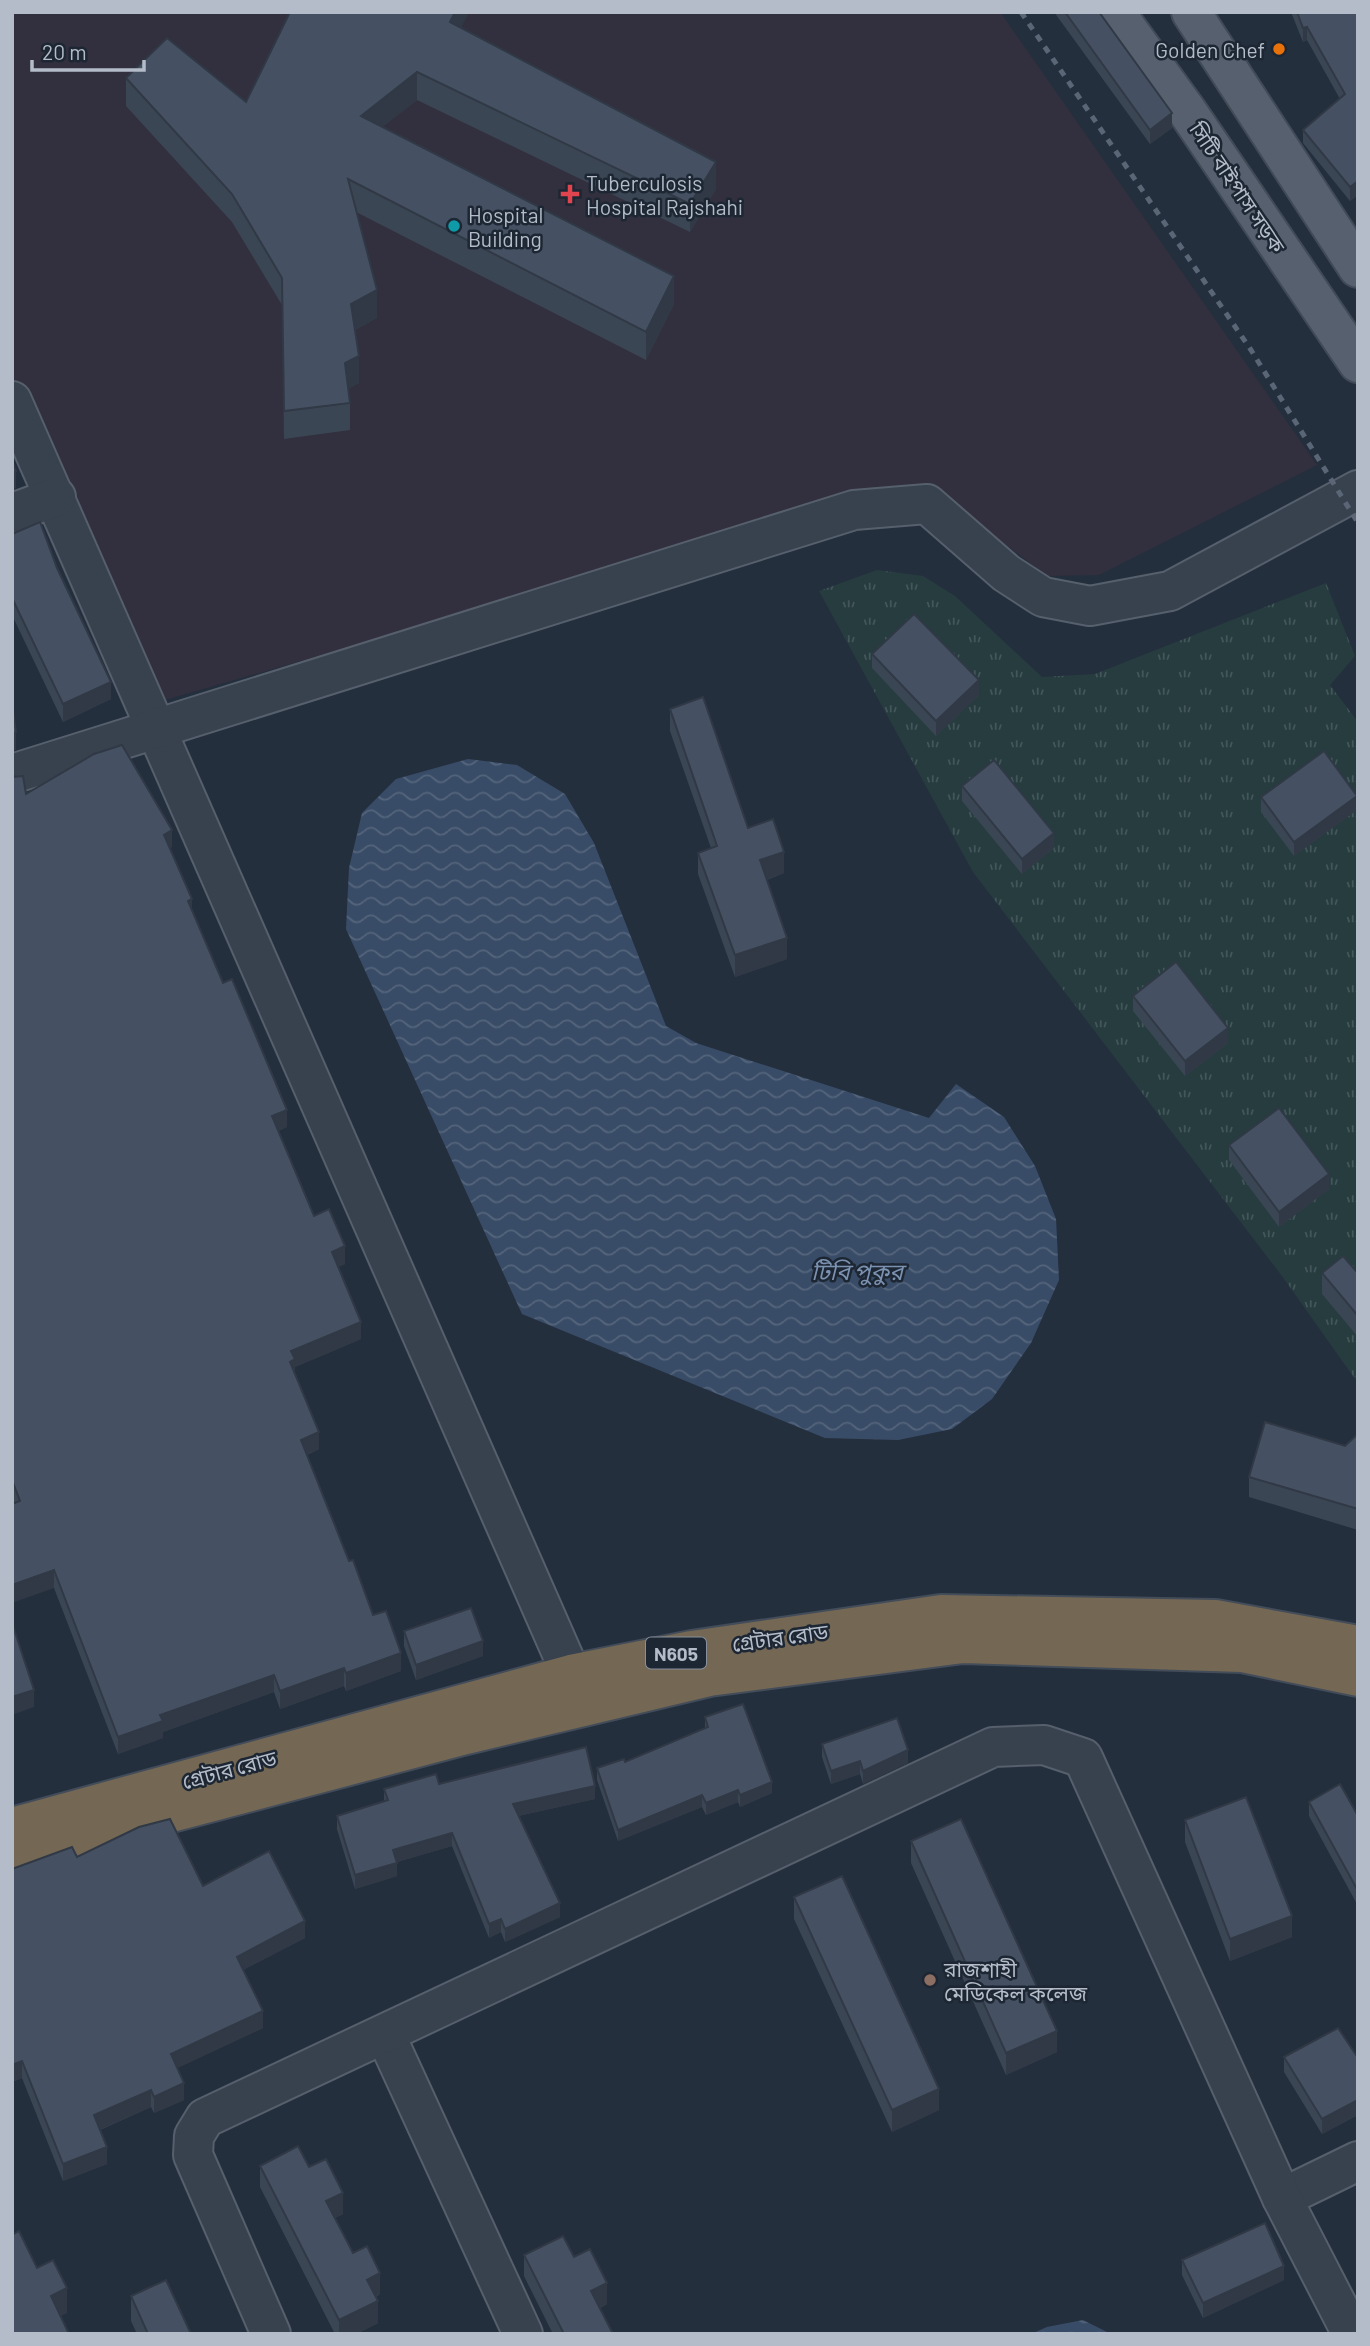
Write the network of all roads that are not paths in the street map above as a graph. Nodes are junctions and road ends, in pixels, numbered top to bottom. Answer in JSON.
{"nodes":[{"id":1,"x":1115,"y":12,"type":"edge"},
{"id":2,"x":1191,"y":12,"type":"edge"},
{"id":3,"x":1358,"y":268,"type":"edge"},
{"id":4,"x":1358,"y":363,"type":"edge"},
{"id":5,"x":12,"y":401,"type":"edge"},
{"id":6,"x":1358,"y":490,"type":"edge"},
{"id":7,"x":56,"y":497,"type":"junction"},
{"id":8,"x":12,"y":513,"type":"edge"},
{"id":9,"x":156,"y":728,"type":"junction"},
{"id":10,"x":12,"y":774,"type":"edge"},
{"id":11,"x":1358,"y":1645,"type":"edge"},
{"id":12,"x":571,"y":1674,"type":"junction"},
{"id":13,"x":1358,"y":1677,"type":"edge"},
{"id":14,"x":344,"y":1752,"type":"junction"},
{"id":15,"x":12,"y":1827,"type":"edge"},
{"id":16,"x":12,"y":1855,"type":"edge"},
{"id":17,"x":385,"y":2034,"type":"junction"},
{"id":18,"x":1358,"y":2161,"type":"edge"},
{"id":19,"x":1282,"y":2197,"type":"junction"},
{"id":20,"x":271,"y":2334,"type":"edge"},
{"id":21,"x":523,"y":2334,"type":"edge"},
{"id":22,"x":1352,"y":2334,"type":"edge"}],
"edges":[{"from":1,"to":4,"type":"main road","name":"সিটি বাইপাস সড়ক"},
{"from":2,"to":3,"type":"main road"},
{"from":5,"to":7,"type":"street"},
{"from":6,"to":9,"type":"street"},
{"from":7,"to":8,"type":"street"},
{"from":7,"to":9,"type":"street"},
{"from":9,"to":10,"type":"street"},
{"from":9,"to":12,"type":"street"},
{"from":11,"to":12,"type":"highway","name":"গ্রেটার রোড","number":"N605"},
{"from":12,"to":14,"type":"highway","name":"গ্রেটার রোড","number":"N605"},
{"from":13,"to":14,"type":"highway","name":"গ্রেটার রোড","number":"N605"},
{"from":14,"to":15,"type":"highway","name":"গ্রেটার রোড","number":"N605"},
{"from":14,"to":16,"type":"highway","name":"গ্রেটার রোড","number":"N605"},
{"from":17,"to":19,"type":"street"},
{"from":17,"to":20,"type":"street"},
{"from":17,"to":21,"type":"street"},
{"from":18,"to":19,"type":"street"},
{"from":19,"to":22,"type":"street"}]}
